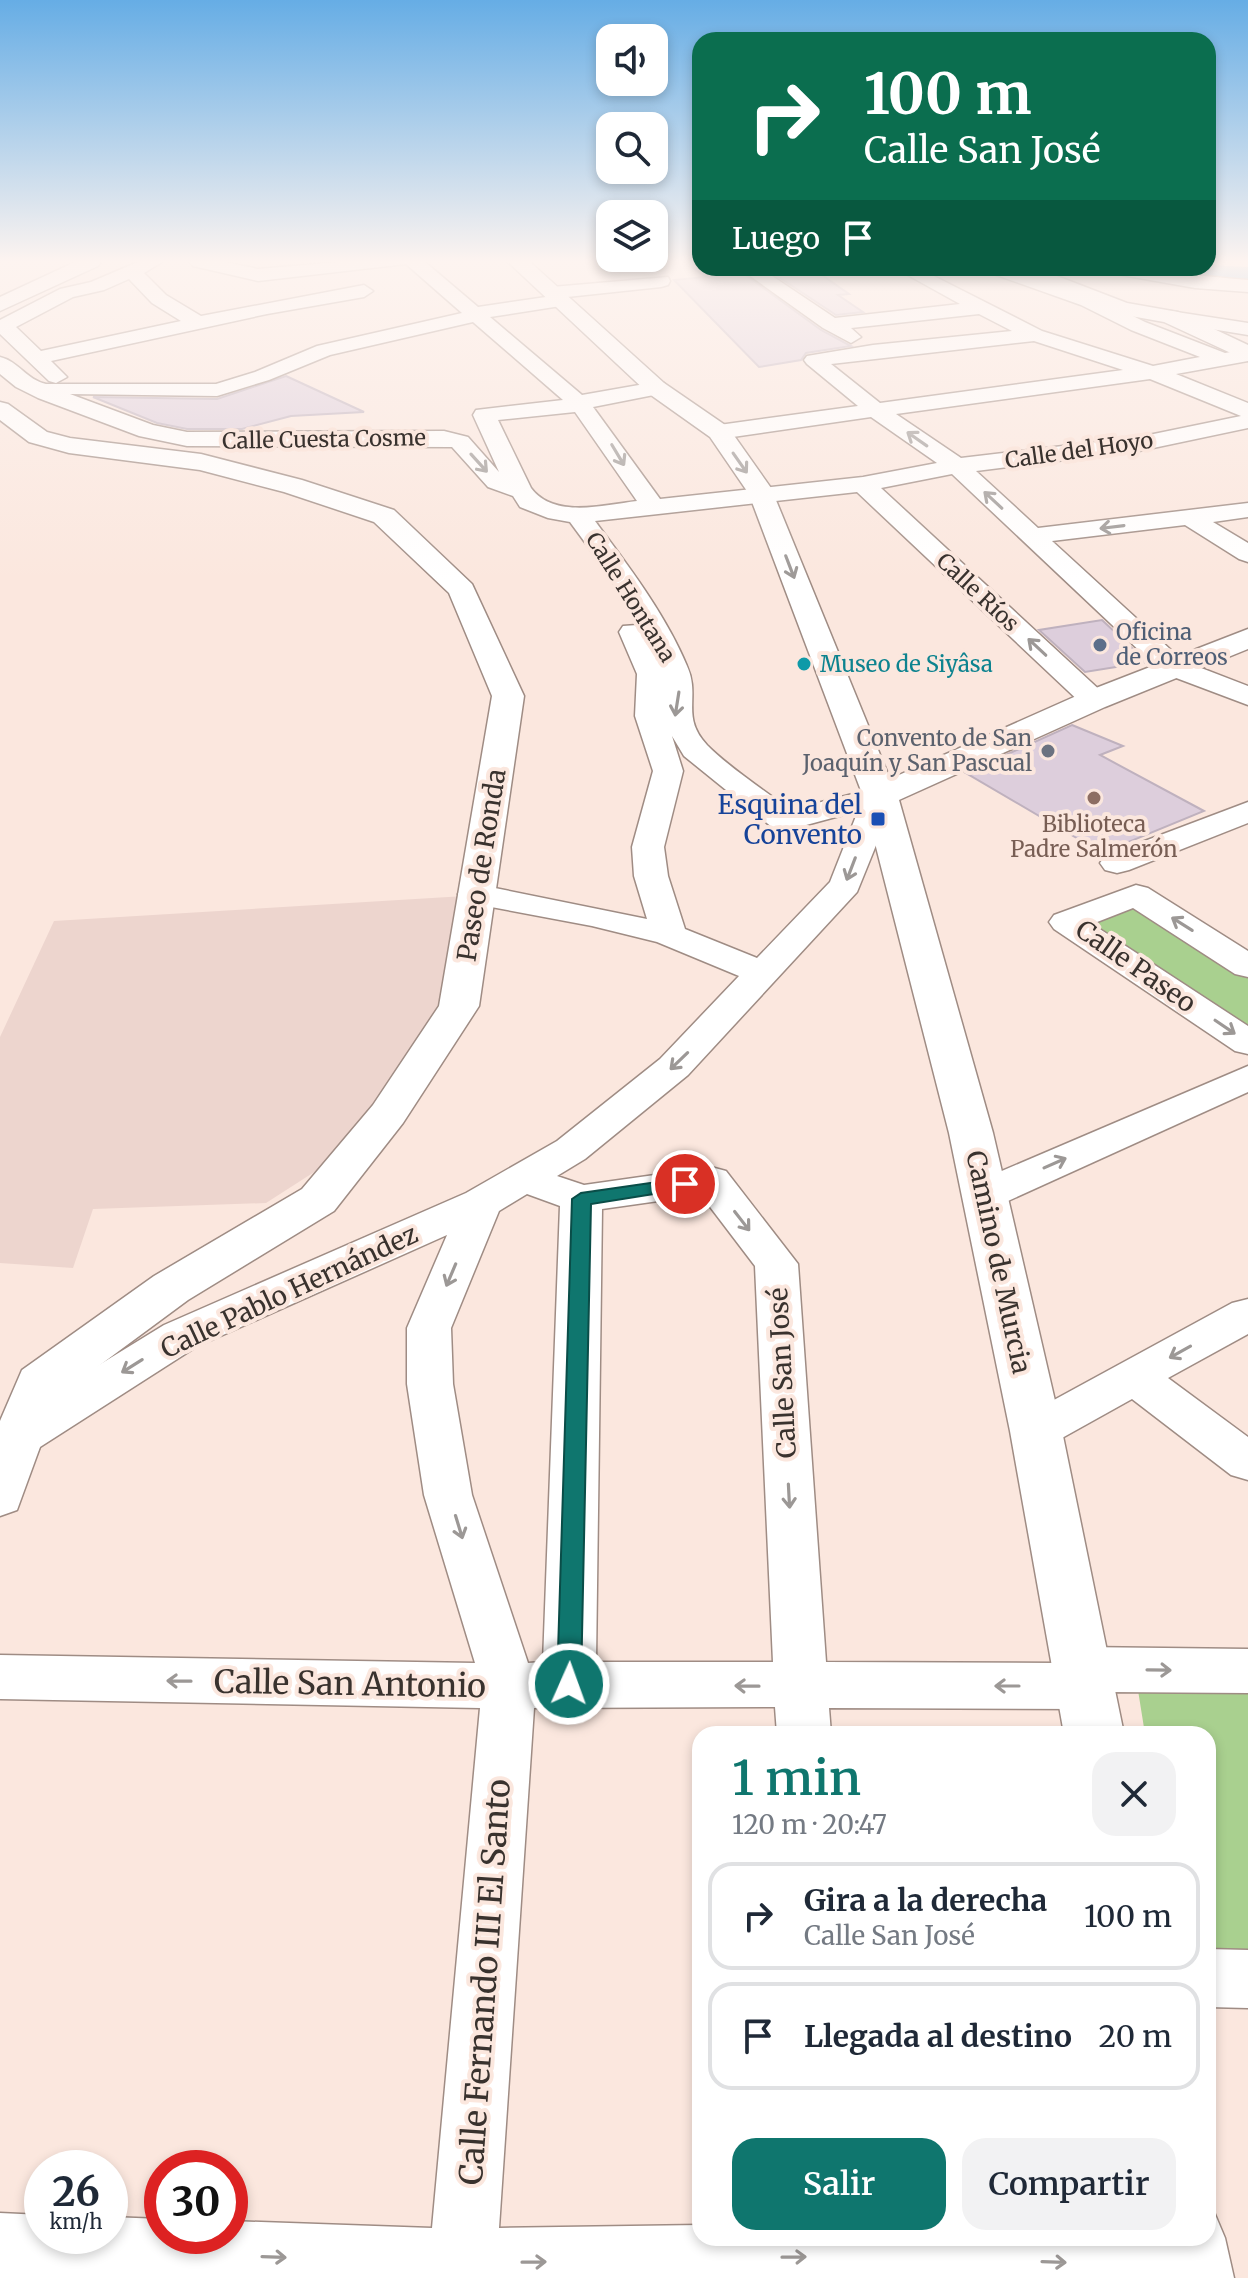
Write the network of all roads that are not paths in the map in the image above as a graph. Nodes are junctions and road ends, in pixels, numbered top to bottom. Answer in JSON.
{"nodes":[{"id":1,"x":6,"y":368,"type":"edge"},
{"id":2,"x":43,"y":368,"type":"edge"},
{"id":3,"x":280,"y":368,"type":"edge"},
{"id":4,"x":540,"y":368,"type":"edge"},
{"id":5,"x":634,"y":368,"type":"edge"},
{"id":6,"x":824,"y":368,"type":"edge"},
{"id":7,"x":1140,"y":368,"type":"edge"},
{"id":8,"x":1172,"y":368,"type":"edge"},
{"id":9,"x":1152,"y":372,"type":"junction"},
{"id":10,"x":656,"y":388,"type":"junction"},
{"id":11,"x":57,"y":390,"type":"junction"},
{"id":12,"x":481,"y":391,"type":"dead end"},
{"id":13,"x":574,"y":398,"type":"junction"},
{"id":14,"x":0,"y":409,"type":"edge"},
{"id":15,"x":1248,"y":411,"type":"edge"},
{"id":16,"x":878,"y":412,"type":"junction"},
{"id":17,"x":1248,"y":421,"type":"edge"},
{"id":18,"x":719,"y":432,"type":"junction"},
{"id":19,"x":957,"y":466,"type":"junction"},
{"id":20,"x":863,"y":484,"type":"junction"},
{"id":21,"x":521,"y":491,"type":"junction"},
{"id":22,"x":762,"y":494,"type":"junction"},
{"id":23,"x":653,"y":506,"type":"junction"},
{"id":24,"x":1248,"y":510,"type":"edge"},
{"id":25,"x":578,"y":515,"type":"junction"},
{"id":26,"x":1189,"y":517,"type":"junction"},
{"id":27,"x":1032,"y":536,"type":"junction"},
{"id":28,"x":1248,"y":554,"type":"edge"},
{"id":29,"x":621,"y":574,"type":"junction"},
{"id":30,"x":1248,"y":638,"type":"edge"},
{"id":31,"x":1173,"y":667,"type":"junction"},
{"id":32,"x":1248,"y":696,"type":"edge"},
{"id":33,"x":1094,"y":700,"type":"junction"},
{"id":34,"x":880,"y":796,"type":"junction"},
{"id":35,"x":1248,"y":812,"type":"edge"},
{"id":36,"x":1117,"y":863,"type":"dead end"},
{"id":37,"x":475,"y":894,"type":"junction"},
{"id":38,"x":669,"y":935,"type":"junction"},
{"id":39,"x":1248,"y":966,"type":"edge"},
{"id":40,"x":763,"y":973,"type":"junction"},
{"id":41,"x":1248,"y":1043,"type":"edge"},
{"id":42,"x":1248,"y":1078,"type":"edge"},
{"id":43,"x":521,"y":1177,"type":"junction"},
{"id":44,"x":984,"y":1195,"type":"junction"},
{"id":45,"x":581,"y":1199,"type":"junction"},
{"id":46,"x":481,"y":1203,"type":"junction"},
{"id":47,"x":1248,"y":1314,"type":"edge"},
{"id":48,"x":1134,"y":1377,"type":"junction"},
{"id":49,"x":1036,"y":1431,"type":"junction"},
{"id":50,"x":10,"y":1444,"type":"edge"},
{"id":51,"x":1248,"y":1462,"type":"edge"},
{"id":52,"x":0,"y":1497,"type":"edge"},
{"id":53,"x":1248,"y":1671,"type":"edge"},
{"id":54,"x":0,"y":1677,"type":"edge"},
{"id":55,"x":569,"y":1684,"type":"junction"},
{"id":56,"x":509,"y":1686,"type":"junction"},
{"id":57,"x":1086,"y":1697,"type":"edge"},
{"id":58,"x":802,"y":1710,"type":"edge"},
{"id":59,"x":1216,"y":1978,"type":"edge"},
{"id":60,"x":1248,"y":1979,"type":"edge"},
{"id":61,"x":0,"y":2247,"type":"edge"},
{"id":62,"x":849,"y":2247,"type":"edge"},
{"id":63,"x":1192,"y":2261,"type":"edge"},
{"id":64,"x":463,"y":2271,"type":"edge"}],
"edges":[{"from":1,"to":11,"type":"street"},
{"from":2,"to":11,"type":"street"},
{"from":3,"to":11,"type":"street"},
{"from":4,"to":13,"type":"street"},
{"from":5,"to":10,"type":"main road"},
{"from":6,"to":16,"type":"street"},
{"from":7,"to":9,"type":"street"},
{"from":8,"to":9,"type":"street"},
{"from":9,"to":15,"type":"street"},
{"from":9,"to":16,"type":"street"},
{"from":10,"to":13,"type":"street"},
{"from":10,"to":18,"type":"main road"},
{"from":11,"to":21,"type":"street","name":"Calle Cuesta Cosme","one_way":true},
{"from":12,"to":13,"type":"street"},
{"from":13,"to":21,"type":"street"},
{"from":13,"to":23,"type":"street","one_way":true},
{"from":14,"to":37,"type":"main road","name":"Paseo de Ronda"},
{"from":16,"to":18,"type":"street"},
{"from":19,"to":16,"type":"street","one_way":true},
{"from":17,"to":19,"type":"street","name":"Calle del Hoyo"},
{"from":18,"to":22,"type":"main road","name":"Camino de Murcia","one_way":true},
{"from":19,"to":20,"type":"street","name":"Calle del Hoyo"},
{"from":27,"to":19,"type":"street","one_way":true},
{"from":20,"to":22,"type":"street","name":"Calle del Hoyo"},
{"from":33,"to":20,"type":"street","name":"Calle Ríos","one_way":true},
{"from":21,"to":25,"type":"street","name":"Calle Cuesta Cosme"},
{"from":22,"to":23,"type":"street","name":"Calle Cuesta Cosme"},
{"from":22,"to":34,"type":"main road","name":"Camino de Murcia","one_way":true},
{"from":23,"to":25,"type":"street","name":"Calle Cuesta Cosme"},
{"from":24,"to":26,"type":"street"},
{"from":25,"to":29,"type":"street","name":"Calle Hontana"},
{"from":26,"to":27,"type":"street","one_way":true},
{"from":26,"to":28,"type":"street"},
{"from":27,"to":31,"type":"street"},
{"from":29,"to":34,"type":"street","name":"Calle Hontana","one_way":true},
{"from":29,"to":38,"type":"street"},
{"from":30,"to":31,"type":"main road"},
{"from":31,"to":32,"type":"street"},
{"from":31,"to":33,"type":"main road"},
{"from":33,"to":34,"type":"main road"},
{"from":34,"to":40,"type":"street","name":"Calle Pablo Hernández","one_way":true},
{"from":34,"to":44,"type":"main road","name":"Camino de Murcia"},
{"from":35,"to":36,"type":"street"},
{"from":37,"to":38,"type":"street"},
{"from":37,"to":50,"type":"main road","name":"Paseo de Ronda"},
{"from":38,"to":40,"type":"street"},
{"from":39,"to":41,"type":"street","name":"Calle Paseo","one_way":true},
{"from":40,"to":43,"type":"street","name":"Calle Pablo Hernández","one_way":true},
{"from":44,"to":42,"type":"street","one_way":true},
{"from":43,"to":45,"type":"street","name":"Calle San José"},
{"from":43,"to":46,"type":"street","name":"Calle Pablo Hernández"},
{"from":44,"to":49,"type":"main road","name":"Camino de Murcia"},
{"from":45,"to":55,"type":"street"},
{"from":45,"to":58,"type":"street","name":"Calle San José","one_way":true},
{"from":46,"to":50,"type":"street","name":"Calle Pablo Hernández","one_way":true},
{"from":46,"to":56,"type":"street","one_way":true},
{"from":47,"to":48,"type":"street","one_way":true},
{"from":48,"to":49,"type":"street"},
{"from":48,"to":51,"type":"street"},
{"from":49,"to":57,"type":"main road","name":"Camino de Murcia"},
{"from":50,"to":52,"type":"street"},
{"from":57,"to":53,"type":"street","name":"Calle San Antonio","one_way":true},
{"from":56,"to":54,"type":"street","name":"Calle San Antonio","one_way":true},
{"from":55,"to":56,"type":"street","name":"Calle San Antonio"},
{"from":58,"to":55,"type":"street","name":"Calle San Antonio","one_way":true},
{"from":56,"to":64,"type":"street","name":"Calle Fernando III El Santo"},
{"from":57,"to":58,"type":"street","name":"Calle San Antonio","one_way":true},
{"from":59,"to":60,"type":"street"},
{"from":61,"to":64,"type":"street","one_way":true},
{"from":62,"to":63,"type":"street","one_way":true},
{"from":64,"to":62,"type":"street","one_way":true}]}
